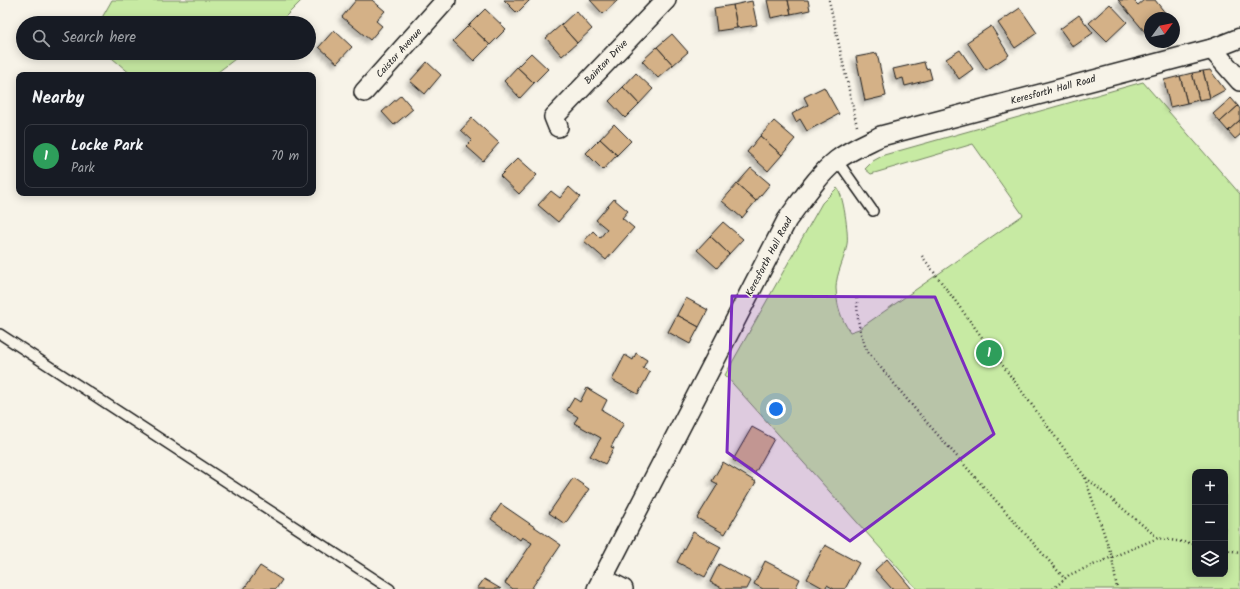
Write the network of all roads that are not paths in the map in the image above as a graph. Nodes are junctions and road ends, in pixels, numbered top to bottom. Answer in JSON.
{"nodes":[{"id":1,"x":446,"y":0,"type":"edge"},
{"id":2,"x":666,"y":0,"type":"edge"},
{"id":3,"x":1240,"y":38,"type":"edge"},
{"id":4,"x":1212,"y":48,"type":"junction"},
{"id":5,"x":1240,"y":81,"type":"edge"},
{"id":6,"x":364,"y":92,"type":"dead end"},
{"id":7,"x":558,"y":127,"type":"dead end"},
{"id":8,"x":837,"y":160,"type":"junction"},
{"id":9,"x":873,"y":211,"type":"dead end"},
{"id":10,"x":0,"y":334,"type":"edge"},
{"id":11,"x":600,"y":583,"type":"edge"},
{"id":12,"x":390,"y":589,"type":"edge"},
{"id":13,"x":623,"y":589,"type":"edge"}],
"edges":[{"from":1,"to":6,"type":"street","name":"Caistor Avenue"},
{"from":2,"to":7,"type":"street","name":"Bainton Drive"},
{"from":3,"to":4,"type":"street","name":"Keresforth Hall Road"},
{"from":4,"to":5,"type":"street"},
{"from":4,"to":8,"type":"street","name":"Keresforth Hall Road"},
{"from":8,"to":9,"type":"lane"},
{"from":8,"to":11,"type":"street","name":"Keresforth Hall Road"},
{"from":10,"to":12,"type":"lane"},
{"from":11,"to":13,"type":"street"}]}
